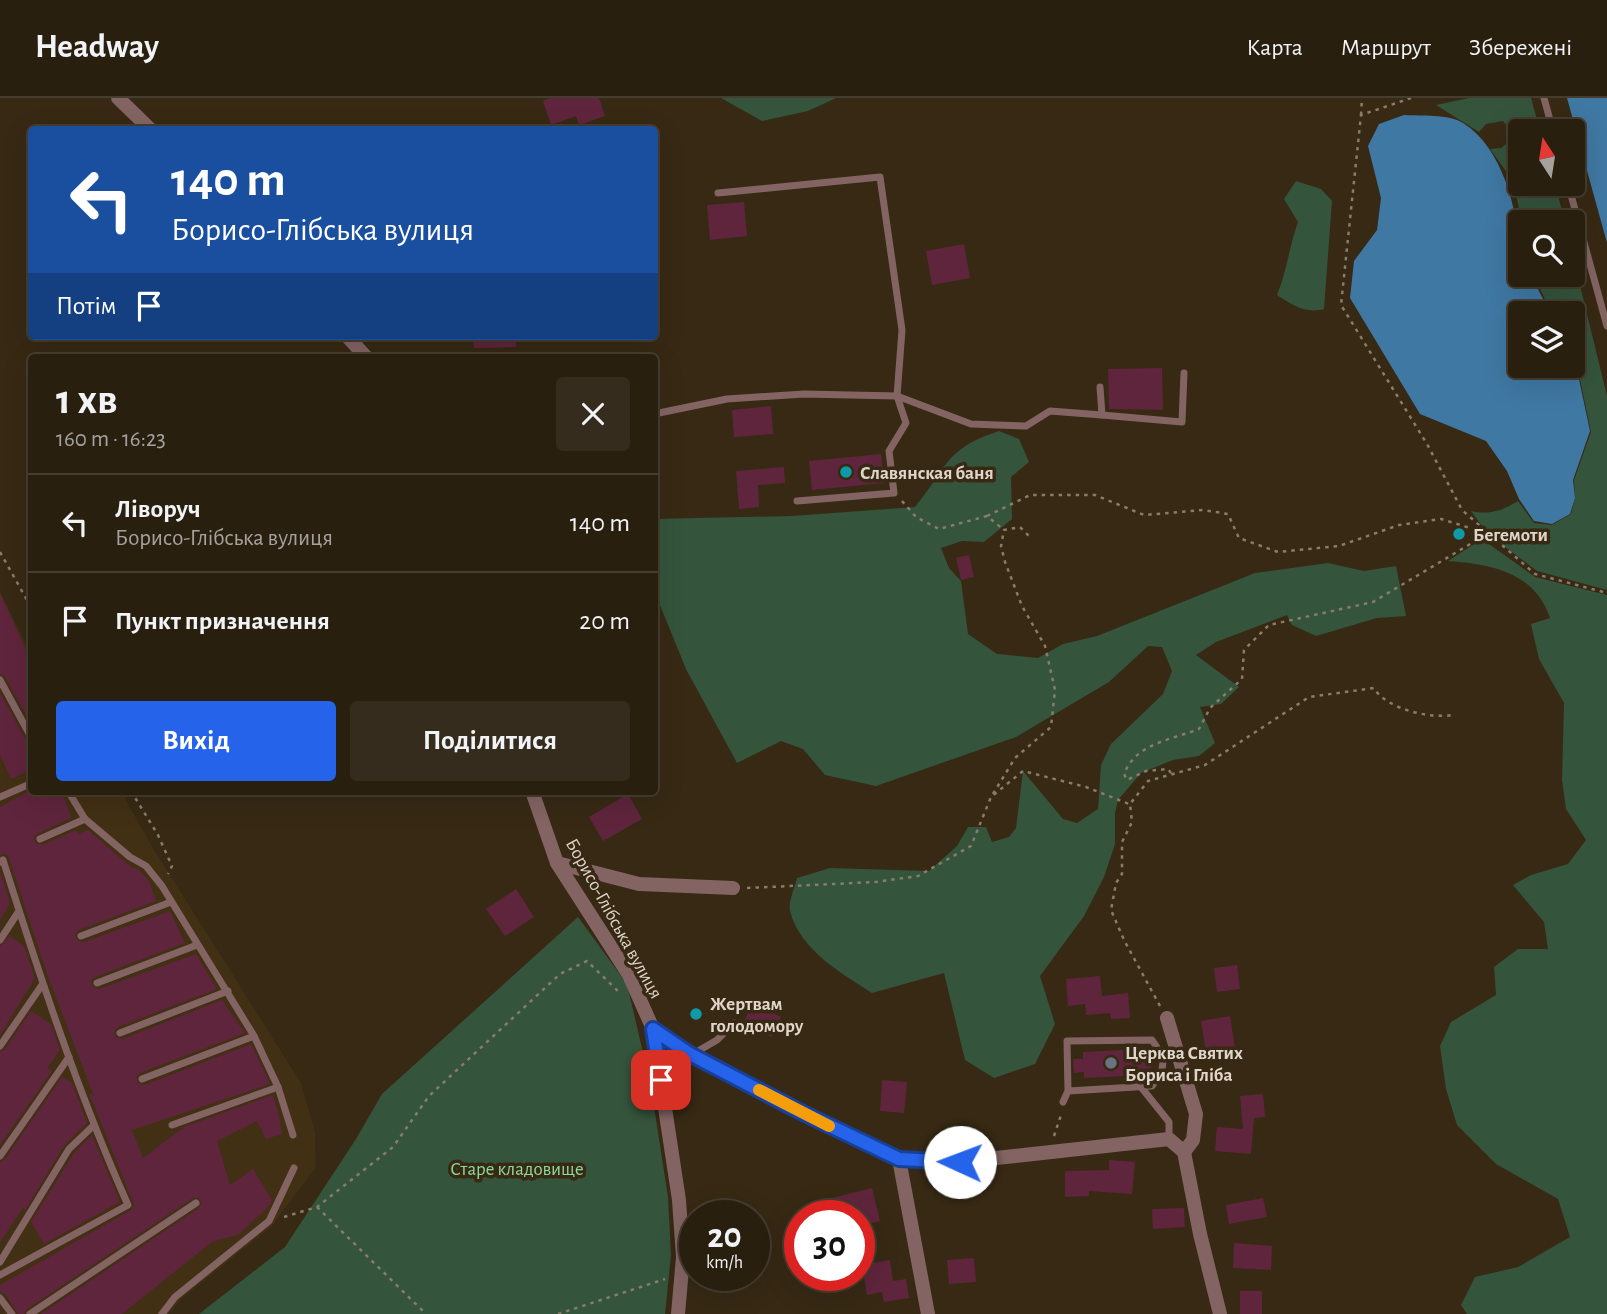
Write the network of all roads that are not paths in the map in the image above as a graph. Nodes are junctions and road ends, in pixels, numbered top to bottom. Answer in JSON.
{"nodes":[{"id":1,"x":118,"y":98,"type":"edge"},
{"id":2,"x":1544,"y":98,"type":"edge"},
{"id":3,"x":1550,"y":119,"type":"edge"},
{"id":4,"x":147,"y":126,"type":"edge"},
{"id":5,"x":718,"y":193,"type":"dead end"},
{"id":6,"x":1570,"y":196,"type":"edge"},
{"id":7,"x":1607,"y":326,"type":"edge"},
{"id":8,"x":351,"y":340,"type":"edge"},
{"id":9,"x":363,"y":354,"type":"edge"},
{"id":10,"x":1184,"y":373,"type":"dead end"},
{"id":11,"x":1100,"y":387,"type":"dead end"},
{"id":12,"x":897,"y":396,"type":"junction"},
{"id":13,"x":658,"y":413,"type":"edge"},
{"id":14,"x":1102,"y":415,"type":"junction"},
{"id":15,"x":797,"y":500,"type":"dead end"},
{"id":16,"x":0,"y":680,"type":"edge"},
{"id":17,"x":28,"y":732,"type":"edge"},
{"id":18,"x":28,"y":785,"type":"edge"},
{"id":19,"x":70,"y":795,"type":"edge"},
{"id":20,"x":533,"y":795,"type":"edge"},
{"id":21,"x":0,"y":797,"type":"edge"},
{"id":22,"x":85,"y":820,"type":"junction"},
{"id":23,"x":40,"y":839,"type":"dead end"},
{"id":24,"x":0,"y":862,"type":"edge"},
{"id":25,"x":557,"y":863,"type":"junction"},
{"id":26,"x":733,"y":888,"type":"road end"},
{"id":27,"x":171,"y":902,"type":"junction"},
{"id":28,"x":19,"y":911,"type":"junction"},
{"id":29,"x":81,"y":936,"type":"dead end"},
{"id":30,"x":0,"y":940,"type":"edge"},
{"id":31,"x":197,"y":944,"type":"junction"},
{"id":32,"x":97,"y":983,"type":"dead end"},
{"id":33,"x":42,"y":985,"type":"junction"},
{"id":34,"x":228,"y":991,"type":"junction"},
{"id":35,"x":1167,"y":1018,"type":"road end"},
{"id":36,"x":734,"y":1023,"type":"dead end"},
{"id":37,"x":653,"y":1029,"type":"junction"},
{"id":38,"x":120,"y":1033,"type":"dead end"},
{"id":39,"x":254,"y":1036,"type":"junction"},
{"id":40,"x":0,"y":1046,"type":"edge"},
{"id":41,"x":692,"y":1055,"type":"junction"},
{"id":42,"x":69,"y":1057,"type":"junction"},
{"id":43,"x":142,"y":1079,"type":"dead end"},
{"id":44,"x":278,"y":1087,"type":"junction"},
{"id":45,"x":1141,"y":1087,"type":"junction"},
{"id":46,"x":1068,"y":1091,"type":"junction"},
{"id":47,"x":1063,"y":1102,"type":"dead end"},
{"id":48,"x":172,"y":1125,"type":"dead end"},
{"id":49,"x":93,"y":1126,"type":"junction"},
{"id":50,"x":293,"y":1135,"type":"dead end"},
{"id":51,"x":1169,"y":1139,"type":"junction"},
{"id":52,"x":1184,"y":1152,"type":"junction"},
{"id":53,"x":0,"y":1156,"type":"edge"},
{"id":54,"x":899,"y":1159,"type":"junction"},
{"id":55,"x":294,"y":1168,"type":"dead end"},
{"id":56,"x":196,"y":1203,"type":"dead end"},
{"id":57,"x":0,"y":1262,"type":"edge"},
{"id":58,"x":0,"y":1275,"type":"edge"},
{"id":59,"x":0,"y":1297,"type":"edge"},
{"id":60,"x":12,"y":1314,"type":"edge"},
{"id":61,"x":30,"y":1314,"type":"edge"},
{"id":62,"x":162,"y":1314,"type":"edge"},
{"id":63,"x":678,"y":1314,"type":"edge"},
{"id":64,"x":928,"y":1314,"type":"edge"},
{"id":65,"x":1220,"y":1314,"type":"edge"}],
"edges":[{"from":1,"to":4,"type":"street"},
{"from":2,"to":3,"type":"lane"},
{"from":5,"to":12,"type":"lane"},
{"from":6,"to":7,"type":"lane"},
{"from":8,"to":9,"type":"street"},
{"from":10,"to":14,"type":"lane"},
{"from":11,"to":14,"type":"lane"},
{"from":12,"to":13,"type":"lane"},
{"from":12,"to":14,"type":"lane"},
{"from":12,"to":15,"type":"lane"},
{"from":16,"to":17,"type":"lane"},
{"from":18,"to":21,"type":"lane"},
{"from":19,"to":22,"type":"lane"},
{"from":20,"to":25,"type":"street","name":"Борисо-Глібська вулиця"},
{"from":22,"to":23,"type":"lane"},
{"from":22,"to":27,"type":"lane"},
{"from":24,"to":28,"type":"lane"},
{"from":25,"to":26,"type":"street"},
{"from":25,"to":37,"type":"street","name":"Борисо-Глібська вулиця"},
{"from":27,"to":29,"type":"lane"},
{"from":27,"to":31,"type":"lane"},
{"from":28,"to":30,"type":"lane"},
{"from":28,"to":33,"type":"lane"},
{"from":31,"to":32,"type":"lane"},
{"from":31,"to":34,"type":"lane"},
{"from":33,"to":40,"type":"lane"},
{"from":33,"to":42,"type":"lane"},
{"from":34,"to":38,"type":"lane"},
{"from":34,"to":39,"type":"lane"},
{"from":35,"to":52,"type":"street"},
{"from":36,"to":41,"type":"lane"},
{"from":37,"to":41,"type":"street"},
{"from":37,"to":63,"type":"street","name":"Борисо-Глібська вулиця"},
{"from":39,"to":43,"type":"lane"},
{"from":39,"to":44,"type":"lane"},
{"from":41,"to":54,"type":"street"},
{"from":42,"to":49,"type":"lane"},
{"from":42,"to":53,"type":"lane"},
{"from":44,"to":48,"type":"lane"},
{"from":44,"to":50,"type":"lane"},
{"from":45,"to":46,"type":"lane"},
{"from":45,"to":46,"type":"lane"},
{"from":45,"to":51,"type":"lane"},
{"from":46,"to":47,"type":"lane"},
{"from":49,"to":57,"type":"lane"},
{"from":49,"to":58,"type":"lane"},
{"from":51,"to":52,"type":"street"},
{"from":51,"to":54,"type":"street"},
{"from":52,"to":65,"type":"street"},
{"from":54,"to":64,"type":"street"},
{"from":55,"to":62,"type":"lane"},
{"from":56,"to":61,"type":"lane"},
{"from":59,"to":60,"type":"lane"}]}
